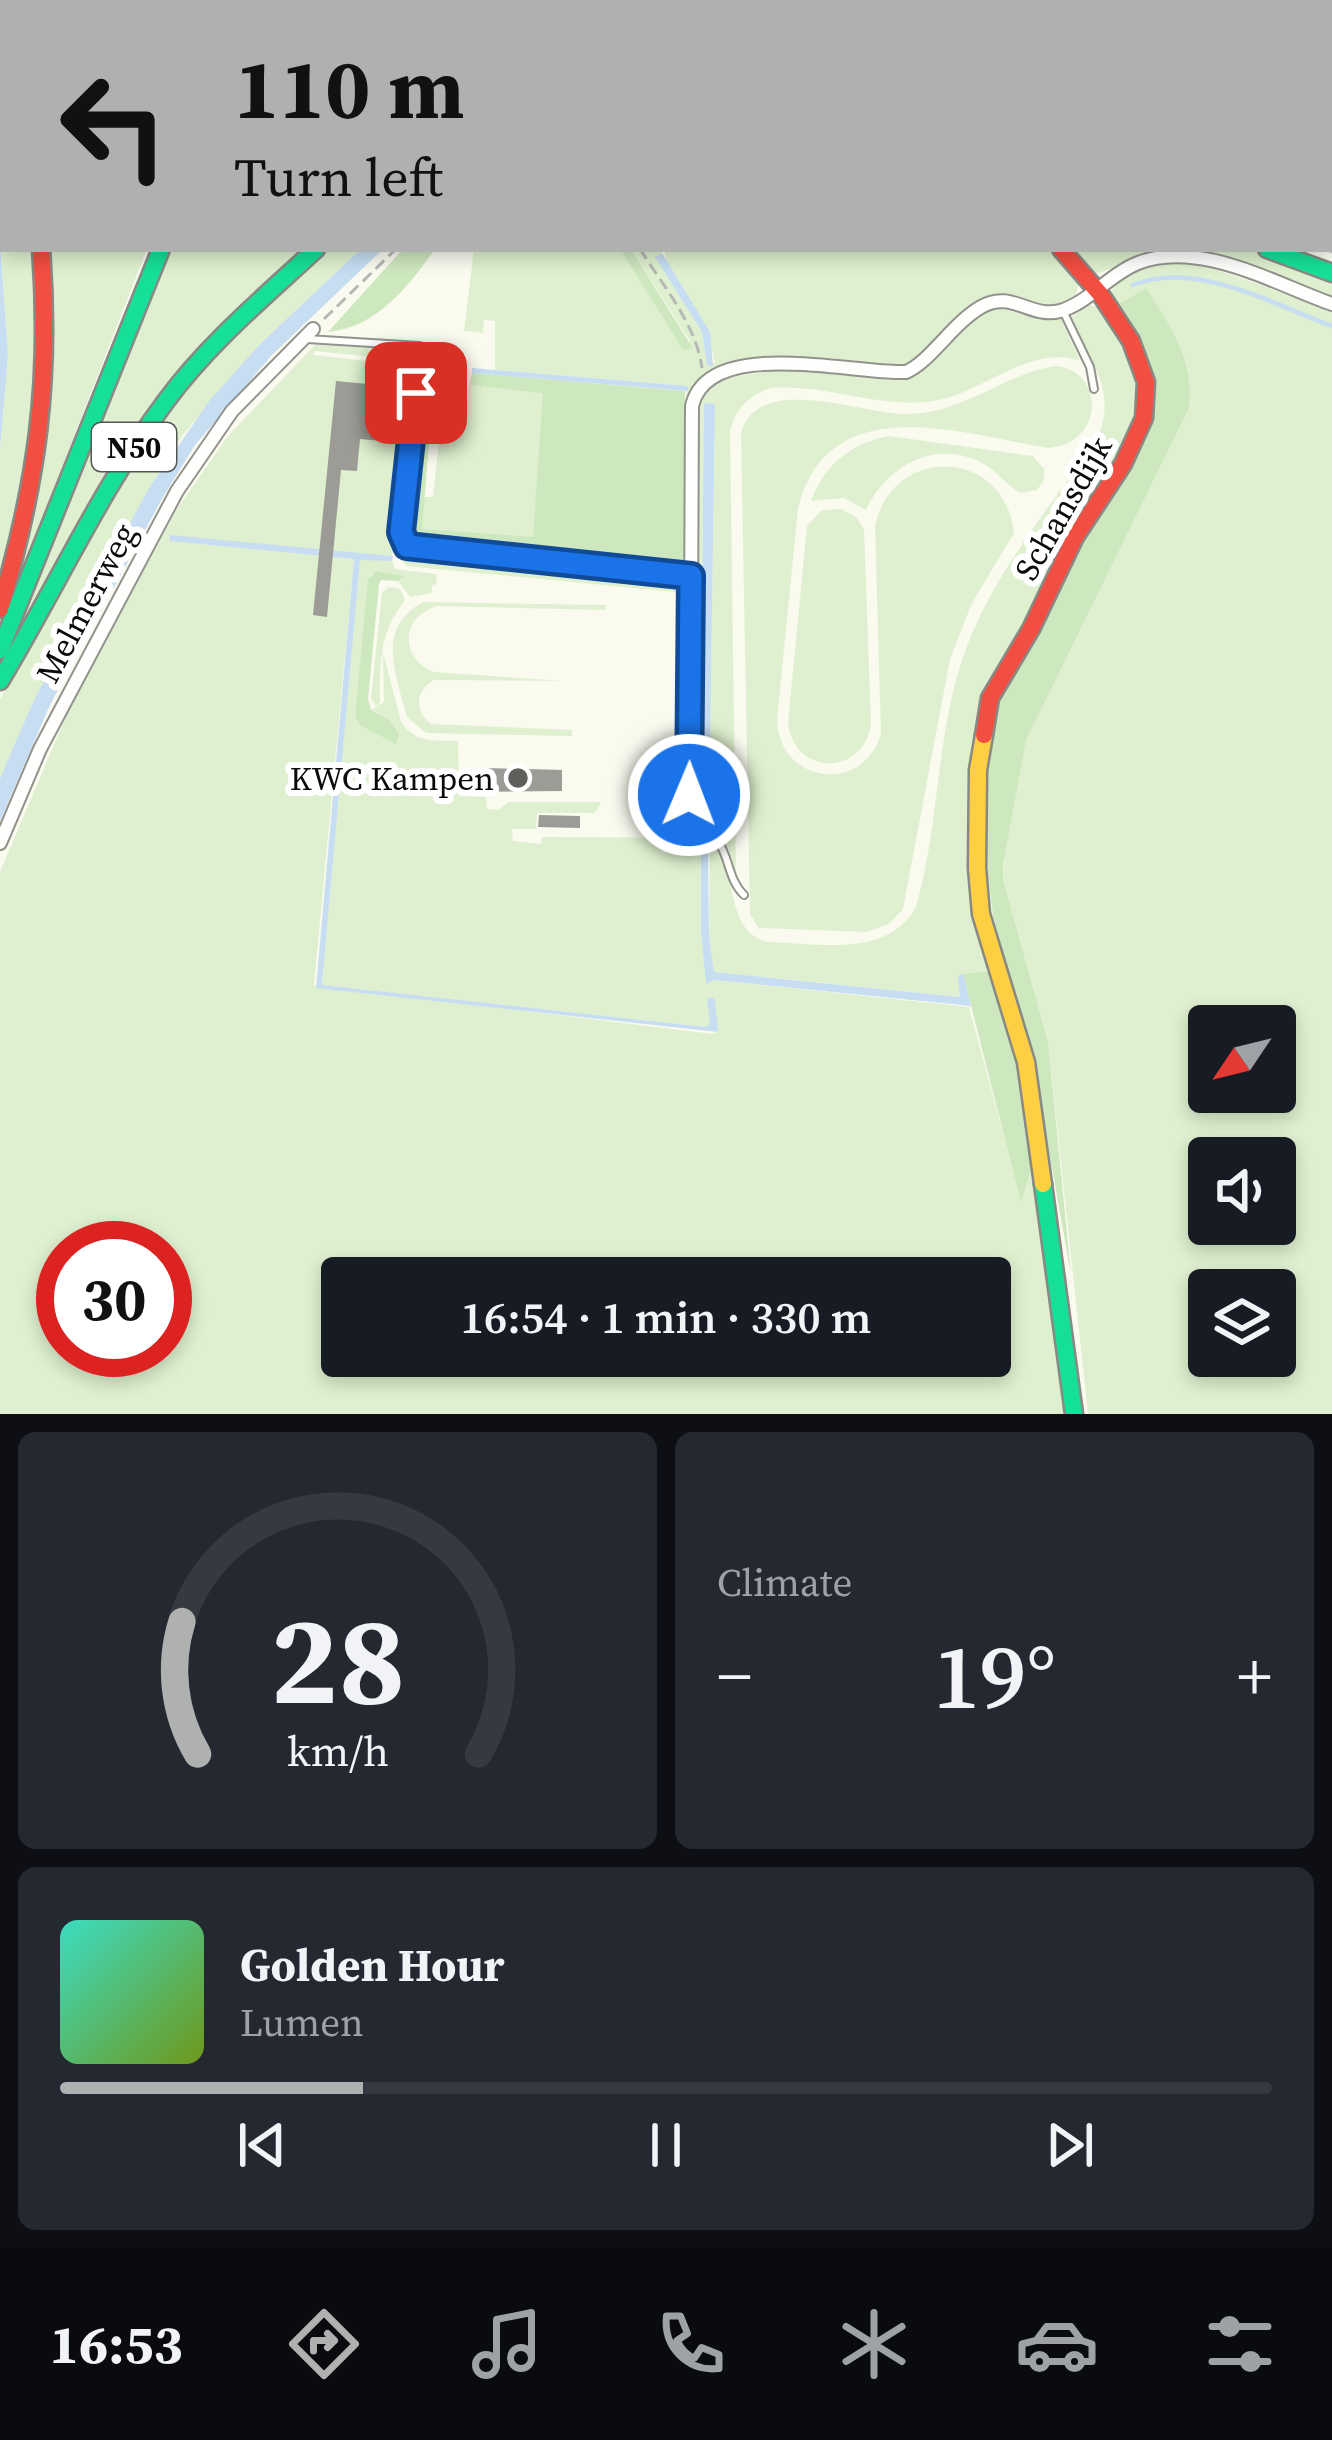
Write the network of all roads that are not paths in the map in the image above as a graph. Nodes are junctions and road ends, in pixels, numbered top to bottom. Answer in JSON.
{"nodes":[{"id":1,"x":41,"y":252,"type":"edge"},
{"id":2,"x":150,"y":252,"type":"edge"},
{"id":3,"x":160,"y":252,"type":"edge"},
{"id":4,"x":313,"y":252,"type":"edge"},
{"id":5,"x":1064,"y":252,"type":"edge"},
{"id":6,"x":1275,"y":252,"type":"edge"},
{"id":7,"x":1332,"y":273,"type":"edge"},
{"id":8,"x":1095,"y":288,"type":"junction"},
{"id":9,"x":1332,"y":304,"type":"edge"},
{"id":10,"x":1062,"y":310,"type":"junction"},
{"id":11,"x":308,"y":334,"type":"joint"},
{"id":12,"x":114,"y":359,"type":"junction"},
{"id":13,"x":1094,"y":389,"type":"dead end"},
{"id":14,"x":691,"y":576,"type":"junction"},
{"id":15,"x":0,"y":609,"type":"edge"},
{"id":16,"x":0,"y":650,"type":"edge"},
{"id":17,"x":0,"y":681,"type":"edge"},
{"id":18,"x":690,"y":830,"type":"joint"},
{"id":19,"x":0,"y":843,"type":"edge"},
{"id":20,"x":743,"y":895,"type":"dead end"},
{"id":21,"x":1074,"y":1414,"type":"edge"}],
"edges":[{"from":1,"to":15,"type":"main road","number":"N50"},
{"from":2,"to":12,"type":"main road","number":"N50"},
{"from":3,"to":12,"type":"main road","number":"N50"},
{"from":4,"to":17,"type":"main road","number":"N50"},
{"from":5,"to":8,"type":"main road","name":"Schansdijk"},
{"from":6,"to":7,"type":"main road"},
{"from":8,"to":9,"type":"street"},
{"from":8,"to":10,"type":"street"},
{"from":8,"to":21,"type":"main road","name":"Schansdijk"},
{"from":10,"to":13,"type":"lane"},
{"from":10,"to":14,"type":"street"},
{"from":11,"to":14,"type":"lane"},
{"from":11,"to":19,"type":"street","name":"Melmerweg"},
{"from":12,"to":16,"type":"main road","number":"N50"},
{"from":14,"to":18,"type":"street"},
{"from":18,"to":20,"type":"lane"}]}
